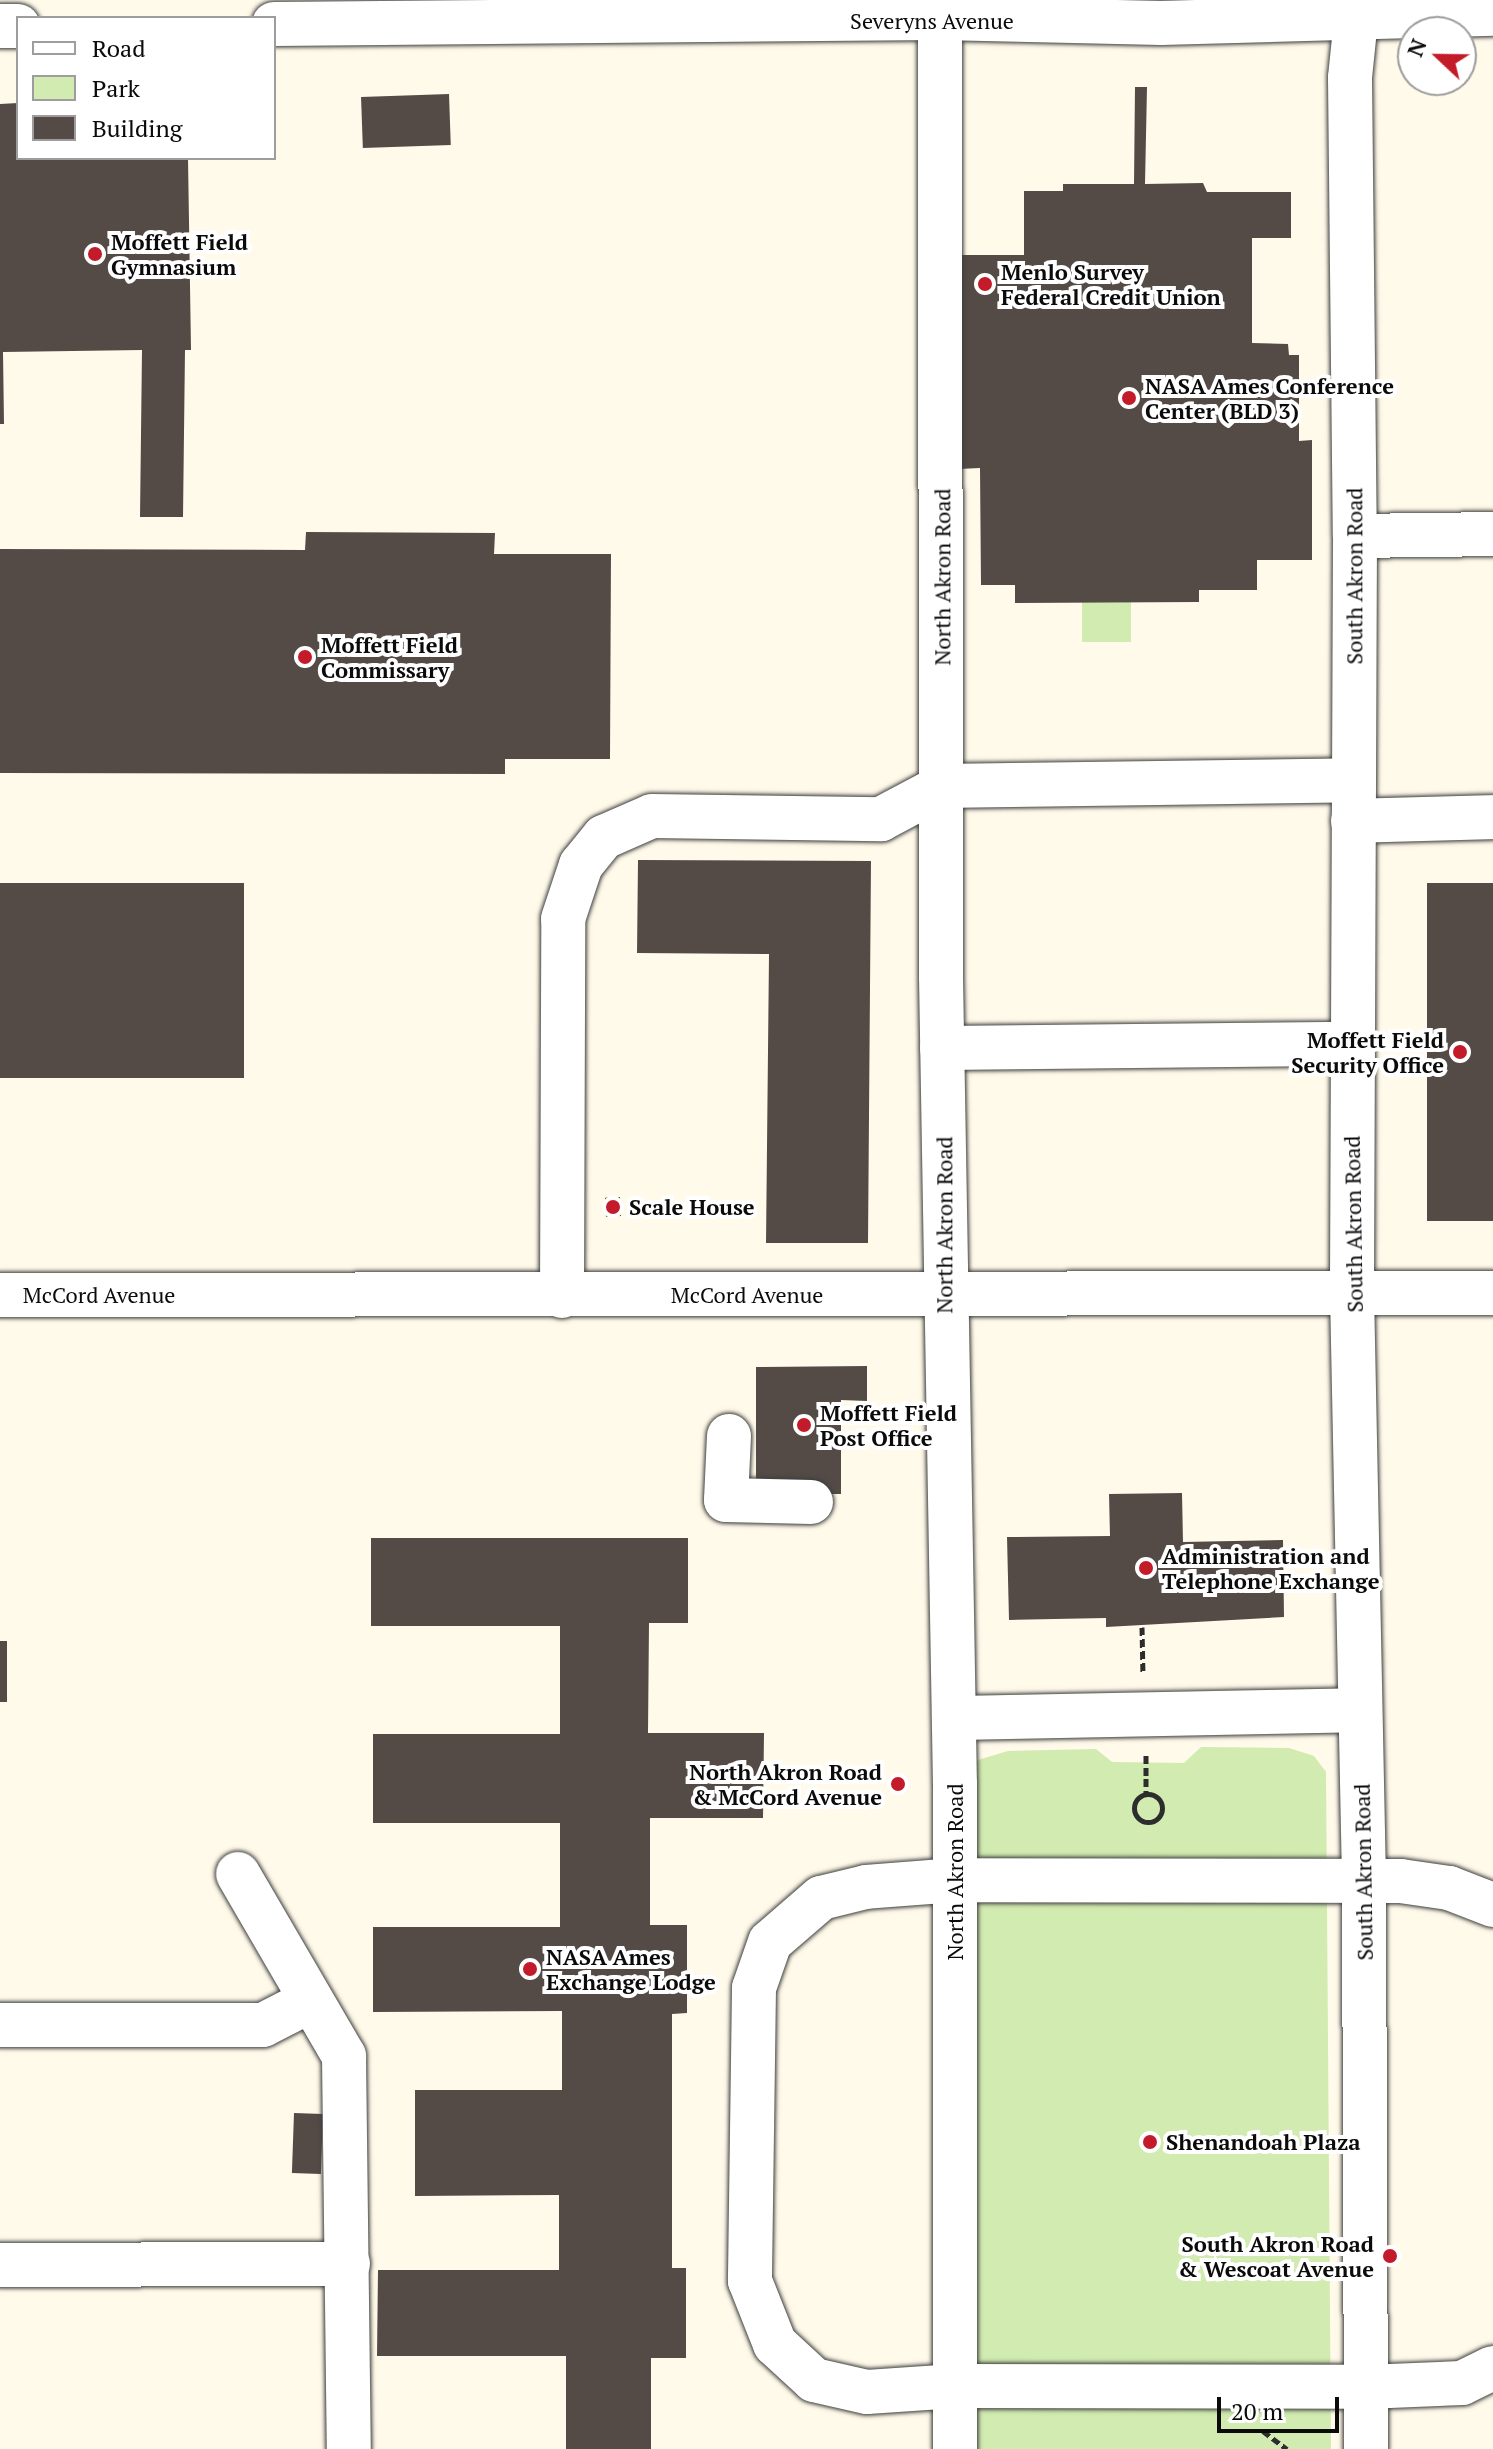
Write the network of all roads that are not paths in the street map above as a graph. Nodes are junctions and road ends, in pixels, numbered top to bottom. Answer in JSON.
{"nodes":[{"id":1,"x":1358,"y":8,"type":"edge"},
{"id":2,"x":940,"y":9,"type":"edge"},
{"id":3,"x":1493,"y":14,"type":"edge"},
{"id":4,"x":276,"y":24,"type":"edge"},
{"id":5,"x":1493,"y":534,"type":"edge"},
{"id":6,"x":1355,"y":536,"type":"junction"},
{"id":7,"x":943,"y":786,"type":"junction"},
{"id":8,"x":1354,"y":800,"type":"junction"},
{"id":9,"x":1493,"y":817,"type":"edge"},
{"id":10,"x":1352,"y":1044,"type":"junction"},
{"id":11,"x":942,"y":1048,"type":"junction"},
{"id":12,"x":945,"y":1293,"type":"junction"},
{"id":13,"x":1352,"y":1293,"type":"junction"},
{"id":14,"x":1493,"y":1293,"type":"edge"},
{"id":15,"x":0,"y":1295,"type":"edge"},
{"id":16,"x":562,"y":1296,"type":"junction"},
{"id":17,"x":729,"y":1436,"type":"dead end"},
{"id":18,"x":811,"y":1502,"type":"dead end"},
{"id":19,"x":1360,"y":1710,"type":"junction"},
{"id":20,"x":954,"y":1718,"type":"junction"},
{"id":21,"x":238,"y":1874,"type":"dead end"},
{"id":22,"x":956,"y":1880,"type":"junction"},
{"id":23,"x":1364,"y":1882,"type":"junction"},
{"id":24,"x":1493,"y":1905,"type":"edge"},
{"id":25,"x":308,"y":2002,"type":"junction"},
{"id":26,"x":0,"y":2025,"type":"edge"},
{"id":27,"x":348,"y":2264,"type":"junction"},
{"id":28,"x":0,"y":2265,"type":"edge"},
{"id":29,"x":1493,"y":2368,"type":"edge"},
{"id":30,"x":956,"y":2386,"type":"junction"},
{"id":31,"x":1365,"y":2387,"type":"junction"},
{"id":32,"x":349,"y":2449,"type":"edge"},
{"id":33,"x":955,"y":2449,"type":"edge"},
{"id":34,"x":1366,"y":2449,"type":"edge"}],
"edges":[{"from":1,"to":2,"type":"street","name":"Severyns Avenue"},
{"from":1,"to":3,"type":"street","name":"Severyns Avenue"},
{"from":1,"to":6,"type":"street","name":"South Akron Road"},
{"from":2,"to":4,"type":"street","name":"Severyns Avenue"},
{"from":2,"to":7,"type":"street","name":"North Akron Road"},
{"from":5,"to":6,"type":"street"},
{"from":6,"to":8,"type":"street","name":"South Akron Road"},
{"from":7,"to":8,"type":"street"},
{"from":7,"to":11,"type":"street","name":"North Akron Road"},
{"from":7,"to":16,"type":"street"},
{"from":8,"to":9,"type":"street"},
{"from":8,"to":10,"type":"street","name":"South Akron Road"},
{"from":10,"to":11,"type":"street"},
{"from":10,"to":13,"type":"street","name":"South Akron Road"},
{"from":11,"to":12,"type":"street","name":"North Akron Road"},
{"from":12,"to":13,"type":"street","name":"McCord Avenue"},
{"from":12,"to":16,"type":"street","name":"McCord Avenue"},
{"from":12,"to":20,"type":"street","name":"North Akron Road"},
{"from":13,"to":14,"type":"street","name":"McCord Avenue"},
{"from":13,"to":19,"type":"street","name":"South Akron Road"},
{"from":15,"to":16,"type":"street","name":"McCord Avenue"},
{"from":17,"to":18,"type":"street"},
{"from":19,"to":20,"type":"street"},
{"from":19,"to":23,"type":"street","name":"South Akron Road"},
{"from":20,"to":22,"type":"street","name":"North Akron Road"},
{"from":21,"to":25,"type":"street"},
{"from":22,"to":23,"type":"street"},
{"from":22,"to":30,"type":"street","name":"North Akron Road"},
{"from":22,"to":30,"type":"street"},
{"from":23,"to":24,"type":"street"},
{"from":23,"to":31,"type":"street","name":"South Akron Road"},
{"from":25,"to":26,"type":"street"},
{"from":25,"to":27,"type":"street"},
{"from":27,"to":28,"type":"street"},
{"from":27,"to":32,"type":"street"},
{"from":29,"to":31,"type":"street"},
{"from":30,"to":31,"type":"street"},
{"from":30,"to":33,"type":"street","name":"North Akron Road"},
{"from":31,"to":34,"type":"street","name":"South Akron Road"}]}
